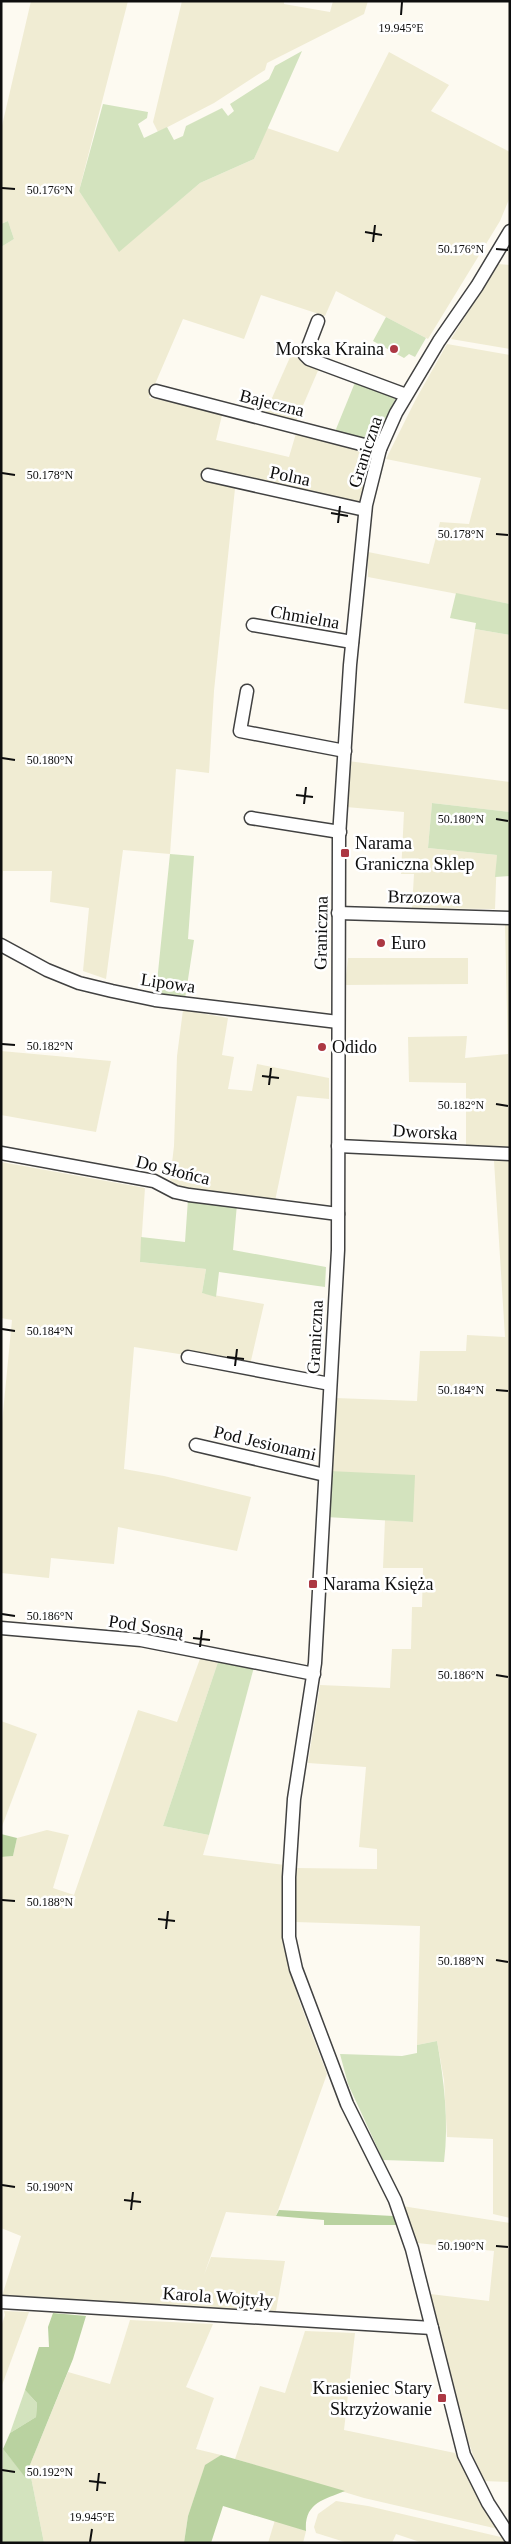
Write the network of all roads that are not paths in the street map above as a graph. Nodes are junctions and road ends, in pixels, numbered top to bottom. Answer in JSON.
{"nodes":[{"id":1,"x":510,"y":231,"type":"edge"},
{"id":2,"x":318,"y":321,"type":"dead end"},
{"id":3,"x":156,"y":391,"type":"dead end"},
{"id":4,"x":406,"y":395,"type":"junction"},
{"id":5,"x":380,"y":449,"type":"junction"},
{"id":6,"x":208,"y":475,"type":"dead end"},
{"id":7,"x":365,"y":510,"type":"junction"},
{"id":8,"x":253,"y":625,"type":"dead end"},
{"id":9,"x":352,"y":642,"type":"junction"},
{"id":10,"x":247,"y":691,"type":"dead end"},
{"id":11,"x":344,"y":751,"type":"junction"},
{"id":12,"x":251,"y":818,"type":"dead end"},
{"id":13,"x":340,"y":832,"type":"junction"},
{"id":14,"x":338,"y":913,"type":"junction"},
{"id":15,"x":510,"y":918,"type":"edge"},
{"id":16,"x":1,"y":945,"type":"edge"},
{"id":17,"x":338,"y":1022,"type":"junction"},
{"id":18,"x":338,"y":1146,"type":"junction"},
{"id":19,"x":1,"y":1153,"type":"edge"},
{"id":20,"x":510,"y":1154,"type":"edge"},
{"id":21,"x":338,"y":1214,"type":"junction"},
{"id":22,"x":188,"y":1357,"type":"dead end"},
{"id":23,"x":330,"y":1384,"type":"junction"},
{"id":24,"x":196,"y":1445,"type":"dead end"},
{"id":25,"x":325,"y":1475,"type":"junction"},
{"id":26,"x":1,"y":1628,"type":"edge"},
{"id":27,"x":314,"y":1674,"type":"junction"},
{"id":28,"x":1,"y":2302,"type":"edge"},
{"id":29,"x":432,"y":2328,"type":"junction"},
{"id":30,"x":510,"y":2537,"type":"edge"}],
"edges":[{"from":1,"to":4,"type":"street","name":"Graniczna"},
{"from":2,"to":4,"type":"street"},
{"from":3,"to":5,"type":"street","name":"Bajeczna"},
{"from":4,"to":5,"type":"street","name":"Graniczna"},
{"from":5,"to":7,"type":"street","name":"Graniczna"},
{"from":6,"to":7,"type":"street","name":"Polna"},
{"from":7,"to":9,"type":"street","name":"Graniczna"},
{"from":8,"to":9,"type":"street","name":"Chmielna"},
{"from":9,"to":11,"type":"street","name":"Graniczna"},
{"from":10,"to":11,"type":"street"},
{"from":11,"to":13,"type":"street","name":"Graniczna"},
{"from":12,"to":13,"type":"street"},
{"from":13,"to":14,"type":"street","name":"Graniczna"},
{"from":14,"to":15,"type":"street","name":"Brzozowa"},
{"from":14,"to":17,"type":"street","name":"Graniczna"},
{"from":16,"to":17,"type":"street","name":"Lipowa"},
{"from":17,"to":18,"type":"street","name":"Graniczna"},
{"from":18,"to":20,"type":"street","name":"Dworska"},
{"from":18,"to":21,"type":"street","name":"Graniczna"},
{"from":19,"to":21,"type":"street","name":"Do Słońca"},
{"from":21,"to":23,"type":"street","name":"Graniczna"},
{"from":22,"to":23,"type":"street"},
{"from":23,"to":25,"type":"street","name":"Graniczna"},
{"from":24,"to":25,"type":"street","name":"Pod Jesionami"},
{"from":25,"to":27,"type":"street","name":"Graniczna"},
{"from":26,"to":27,"type":"street","name":"Pod Sosną"},
{"from":27,"to":29,"type":"street","name":"Graniczna"},
{"from":28,"to":29,"type":"street","name":"Karola Wojtyły"},
{"from":29,"to":30,"type":"street","name":"Graniczna"}]}
